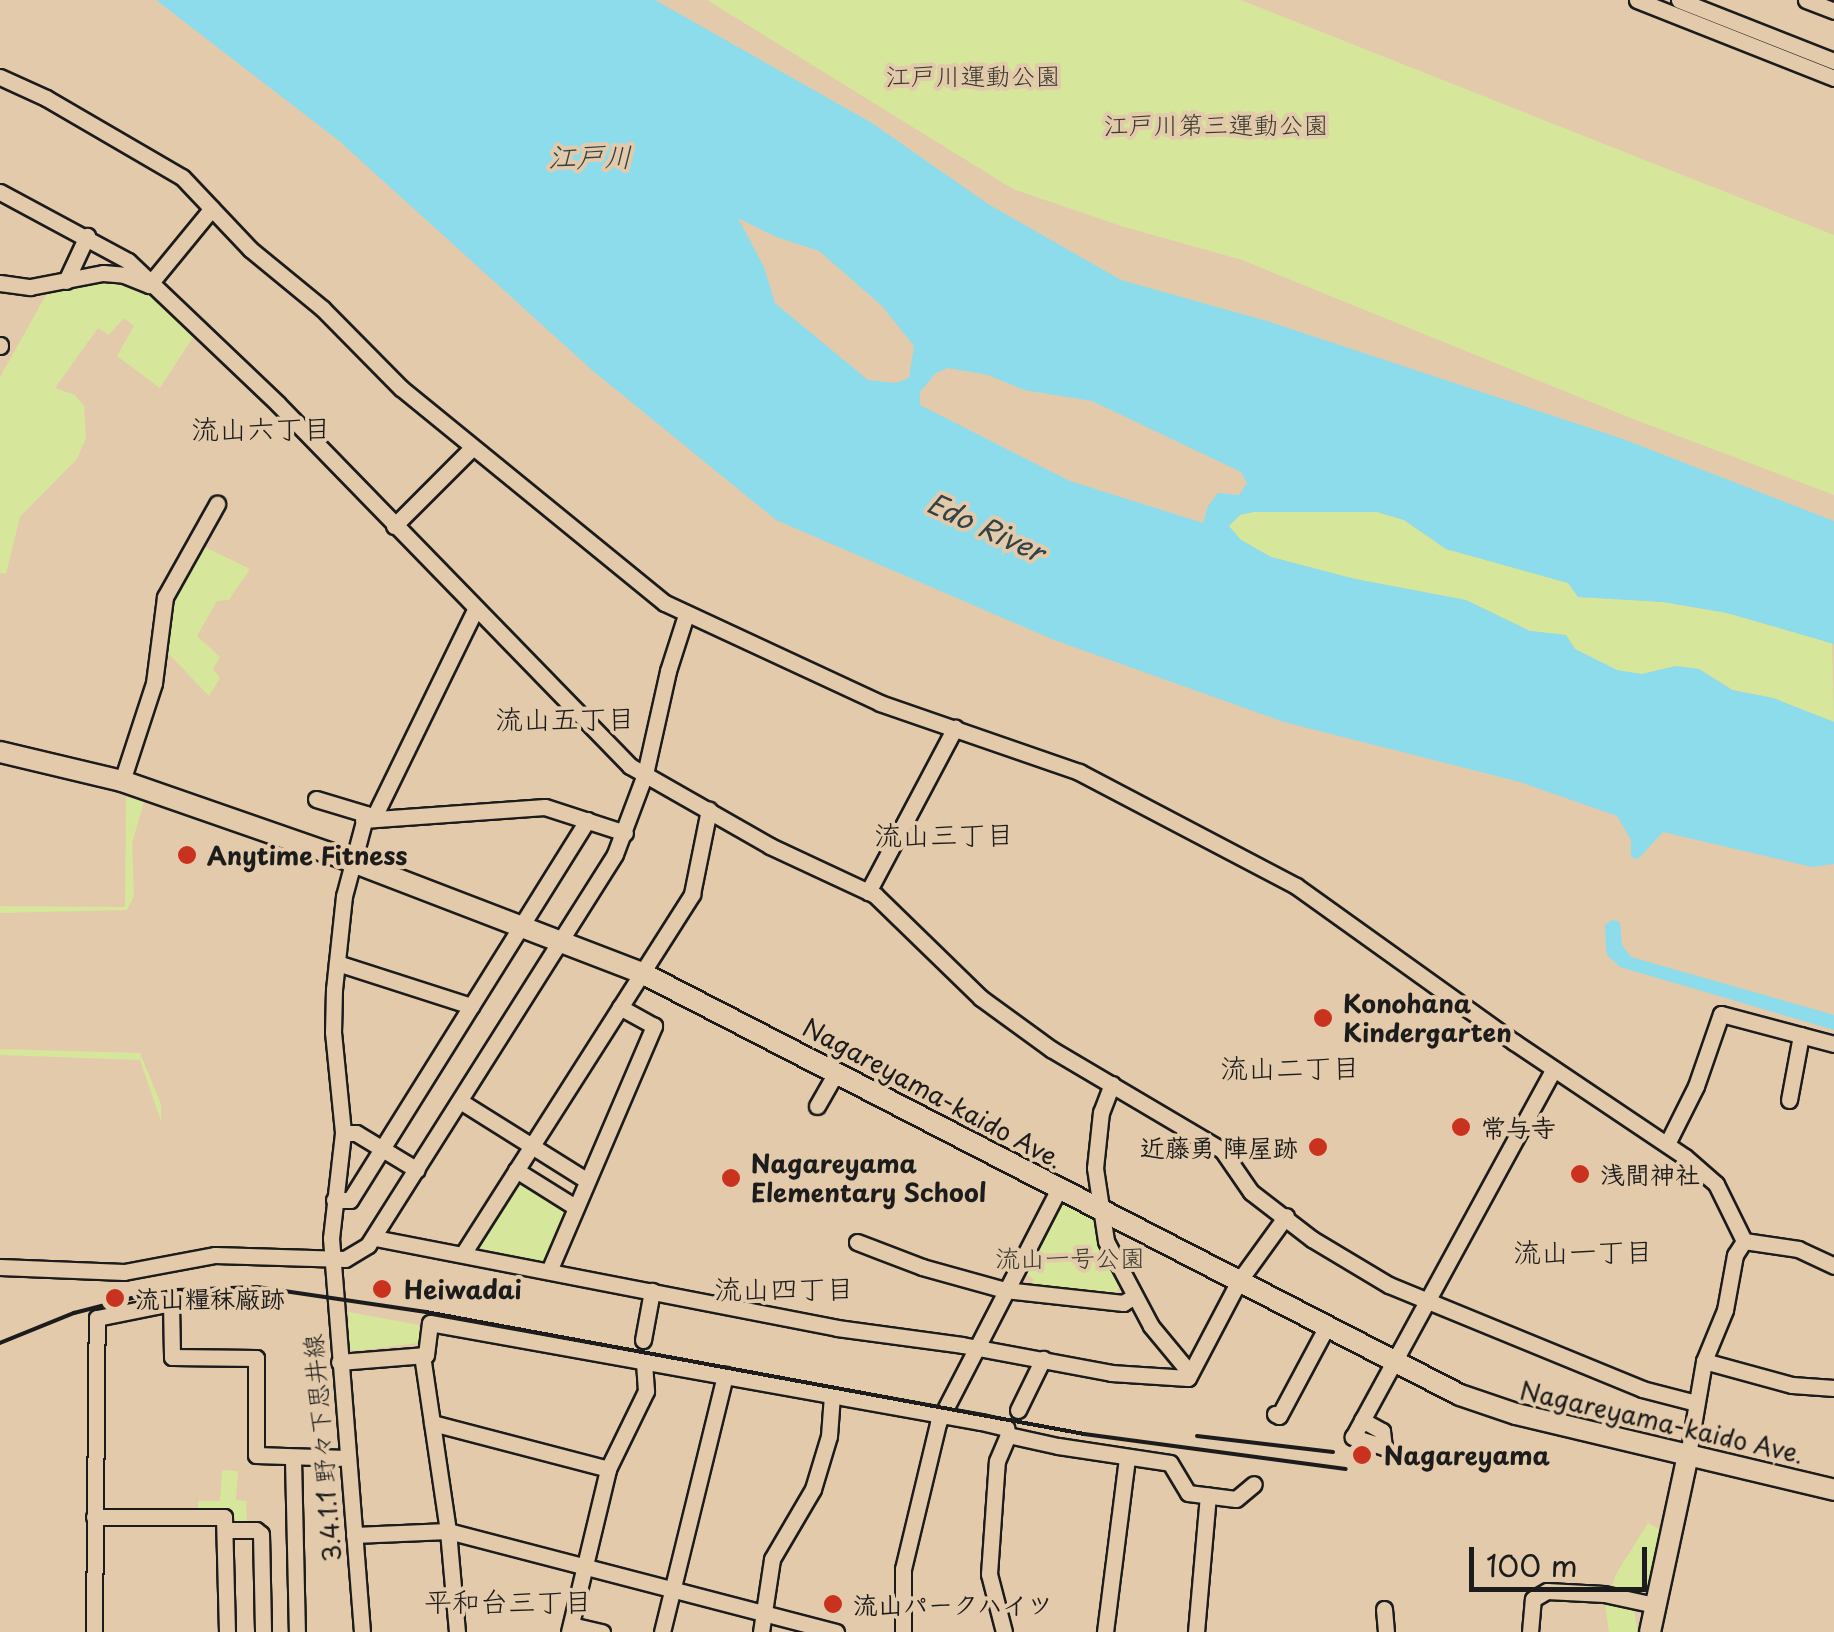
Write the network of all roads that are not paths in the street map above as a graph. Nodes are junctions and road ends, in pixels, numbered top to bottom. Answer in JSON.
{"nodes":[{"id":1,"x":1637,"y":0,"type":"edge"},
{"id":2,"x":1680,"y":0,"type":"edge"},
{"id":3,"x":1806,"y":0,"type":"edge"},
{"id":4,"x":1719,"y":7,"type":"edge"},
{"id":5,"x":1834,"y":11,"type":"edge"},
{"id":6,"x":1834,"y":61,"type":"edge"},
{"id":7,"x":0,"y":77,"type":"edge"},
{"id":8,"x":1834,"y":78,"type":"edge"},
{"id":9,"x":0,"y":192,"type":"edge"},
{"id":10,"x":212,"y":208,"type":"junction"},
{"id":11,"x":87,"y":236,"type":"junction"},
{"id":12,"x":66,"y":281,"type":"junction"},
{"id":13,"x":0,"y":284,"type":"edge"},
{"id":14,"x":149,"y":285,"type":"junction"},
{"id":15,"x":471,"y":448,"type":"junction"},
{"id":16,"x":217,"y":504,"type":"dead end"},
{"id":17,"x":394,"y":526,"type":"junction"},
{"id":18,"x":475,"y":610,"type":"junction"},
{"id":19,"x":686,"y":615,"type":"junction"},
{"id":20,"x":955,"y":728,"type":"junction"},
{"id":21,"x":0,"y":752,"type":"edge"},
{"id":22,"x":645,"y":774,"type":"junction"},
{"id":23,"x":122,"y":781,"type":"junction"},
{"id":24,"x":316,"y":799,"type":"dead end"},
{"id":25,"x":709,"y":810,"type":"junction"},
{"id":26,"x":367,"y":818,"type":"junction"},
{"id":27,"x":587,"y":820,"type":"junction"},
{"id":28,"x":625,"y":833,"type":"junction"},
{"id":29,"x":350,"y":862,"type":"junction"},
{"id":30,"x":868,"y":892,"type":"junction"},
{"id":31,"x":520,"y":928,"type":"junction"},
{"id":32,"x":561,"y":943,"type":"junction"},
{"id":33,"x":337,"y":962,"type":"junction"},
{"id":34,"x":642,"y":973,"type":"junction"},
{"id":35,"x":471,"y":1006,"type":"junction"},
{"id":36,"x":620,"y":1007,"type":"junction"},
{"id":37,"x":1801,"y":1034,"type":"junction"},
{"id":38,"x":1834,"y":1044,"type":"edge"},
{"id":39,"x":837,"y":1070,"type":"junction"},
{"id":40,"x":1554,"y":1070,"type":"junction"},
{"id":41,"x":1112,"y":1084,"type":"junction"},
{"id":42,"x":1789,"y":1100,"type":"dead end"},
{"id":43,"x":460,"y":1101,"type":"junction"},
{"id":44,"x":818,"y":1106,"type":"dead end"},
{"id":45,"x":343,"y":1133,"type":"junction"},
{"id":46,"x":1667,"y":1144,"type":"junction"},
{"id":47,"x":532,"y":1146,"type":"junction"},
{"id":48,"x":382,"y":1149,"type":"junction"},
{"id":49,"x":417,"y":1170,"type":"junction"},
{"id":50,"x":516,"y":1170,"type":"junction"},
{"id":51,"x":586,"y":1180,"type":"junction"},
{"id":52,"x":1060,"y":1188,"type":"junction"},
{"id":53,"x":334,"y":1200,"type":"junction"},
{"id":54,"x":574,"y":1207,"type":"junction"},
{"id":55,"x":1099,"y":1208,"type":"junction"},
{"id":56,"x":1286,"y":1216,"type":"junction"},
{"id":57,"x":375,"y":1238,"type":"junction"},
{"id":58,"x":1744,"y":1240,"type":"junction"},
{"id":59,"x":857,"y":1242,"type":"dead end"},
{"id":60,"x":463,"y":1254,"type":"junction"},
{"id":61,"x":332,"y":1260,"type":"junction"},
{"id":62,"x":1834,"y":1266,"type":"edge"},
{"id":63,"x":0,"y":1267,"type":"edge"},
{"id":64,"x":549,"y":1271,"type":"junction"},
{"id":65,"x":1239,"y":1282,"type":"junction"},
{"id":66,"x":1006,"y":1290,"type":"junction"},
{"id":67,"x":652,"y":1292,"type":"junction"},
{"id":68,"x":1134,"y":1298,"type":"junction"},
{"id":69,"x":1428,"y":1304,"type":"junction"},
{"id":70,"x":1326,"y":1328,"type":"junction"},
{"id":71,"x":643,"y":1340,"type":"dead end"},
{"id":72,"x":976,"y":1348,"type":"junction"},
{"id":73,"x":422,"y":1355,"type":"junction"},
{"id":74,"x":1044,"y":1359,"type":"junction"},
{"id":75,"x":644,"y":1360,"type":"junction"},
{"id":76,"x":1704,"y":1360,"type":"junction"},
{"id":77,"x":339,"y":1362,"type":"junction"},
{"id":78,"x":1394,"y":1363,"type":"junction"},
{"id":79,"x":1192,"y":1370,"type":"junction"},
{"id":80,"x":725,"y":1375,"type":"junction"},
{"id":81,"x":1834,"y":1388,"type":"edge"},
{"id":82,"x":832,"y":1396,"type":"junction"},
{"id":83,"x":1696,"y":1403,"type":"junction"},
{"id":84,"x":1018,"y":1410,"type":"dead end"},
{"id":85,"x":942,"y":1415,"type":"junction"},
{"id":86,"x":1277,"y":1415,"type":"dead end"},
{"id":87,"x":1362,"y":1420,"type":"dead end"},
{"id":88,"x":432,"y":1423,"type":"junction"},
{"id":89,"x":1008,"y":1435,"type":"junction"},
{"id":90,"x":1688,"y":1455,"type":"junction"},
{"id":91,"x":347,"y":1458,"type":"junction"},
{"id":92,"x":1127,"y":1458,"type":"junction"},
{"id":93,"x":293,"y":1459,"type":"junction"},
{"id":94,"x":608,"y":1469,"type":"junction"},
{"id":95,"x":1254,"y":1484,"type":"dead end"},
{"id":96,"x":1834,"y":1490,"type":"edge"},
{"id":97,"x":1208,"y":1496,"type":"junction"},
{"id":98,"x":94,"y":1517,"type":"junction"},
{"id":99,"x":225,"y":1530,"type":"junction"},
{"id":100,"x":448,"y":1531,"type":"junction"},
{"id":101,"x":354,"y":1535,"type":"junction"},
{"id":102,"x":585,"y":1566,"type":"junction"},
{"id":103,"x":672,"y":1589,"type":"junction"},
{"id":104,"x":1656,"y":1605,"type":"junction"},
{"id":105,"x":1384,"y":1610,"type":"dead end"},
{"id":106,"x":766,"y":1613,"type":"junction"},
{"id":107,"x":570,"y":1628,"type":"edge"},
{"id":108,"x":94,"y":1632,"type":"edge"},
{"id":109,"x":227,"y":1632,"type":"edge"},
{"id":110,"x":263,"y":1632,"type":"edge"},
{"id":111,"x":297,"y":1632,"type":"edge"},
{"id":112,"x":362,"y":1632,"type":"edge"},
{"id":113,"x":457,"y":1632,"type":"edge"},
{"id":114,"x":602,"y":1632,"type":"edge"},
{"id":115,"x":662,"y":1632,"type":"edge"},
{"id":116,"x":761,"y":1632,"type":"edge"},
{"id":117,"x":836,"y":1632,"type":"edge"},
{"id":118,"x":903,"y":1632,"type":"edge"},
{"id":119,"x":1004,"y":1632,"type":"edge"},
{"id":120,"x":1105,"y":1632,"type":"edge"},
{"id":121,"x":1196,"y":1632,"type":"edge"},
{"id":122,"x":1386,"y":1632,"type":"edge"},
{"id":123,"x":1530,"y":1632,"type":"edge"},
{"id":124,"x":1650,"y":1632,"type":"edge"}],
"edges":[{"from":1,"to":8,"type":"street"},
{"from":2,"to":4,"type":"street"},
{"from":3,"to":5,"type":"street"},
{"from":4,"to":6,"type":"street"},
{"from":7,"to":10,"type":"street"},
{"from":9,"to":11,"type":"street"},
{"from":10,"to":14,"type":"street"},
{"from":10,"to":15,"type":"street"},
{"from":11,"to":12,"type":"street"},
{"from":11,"to":14,"type":"street"},
{"from":12,"to":13,"type":"street"},
{"from":12,"to":14,"type":"street"},
{"from":14,"to":17,"type":"street"},
{"from":15,"to":17,"type":"street"},
{"from":15,"to":19,"type":"street"},
{"from":16,"to":23,"type":"street"},
{"from":17,"to":18,"type":"street"},
{"from":18,"to":22,"type":"street"},
{"from":18,"to":26,"type":"street","name":"3.4.1.1 野々下思井線"},
{"from":19,"to":20,"type":"street"},
{"from":19,"to":22,"type":"street"},
{"from":20,"to":30,"type":"street"},
{"from":20,"to":40,"type":"street"},
{"from":21,"to":23,"type":"main road","name":"Nagareyama-kaido Ave."},
{"from":22,"to":25,"type":"street"},
{"from":22,"to":28,"type":"street"},
{"from":23,"to":29,"type":"main road","name":"Nagareyama-kaido Ave."},
{"from":24,"to":26,"type":"street"},
{"from":25,"to":30,"type":"street"},
{"from":25,"to":34,"type":"street"},
{"from":26,"to":27,"type":"street"},
{"from":26,"to":29,"type":"street","name":"3.4.1.1 野々下思井線"},
{"from":27,"to":28,"type":"street"},
{"from":27,"to":31,"type":"street"},
{"from":28,"to":32,"type":"street"},
{"from":29,"to":31,"type":"main road","name":"Nagareyama-kaido Ave."},
{"from":29,"to":33,"type":"street","name":"3.4.1.1 野々下思井線"},
{"from":30,"to":41,"type":"street"},
{"from":31,"to":32,"type":"main road","name":"Nagareyama-kaido Ave."},
{"from":31,"to":35,"type":"street"},
{"from":32,"to":34,"type":"main road","name":"Nagareyama-kaido Ave."},
{"from":32,"to":43,"type":"street"},
{"from":33,"to":35,"type":"street"},
{"from":33,"to":45,"type":"street","name":"3.4.1.1 野々下思井線"},
{"from":34,"to":36,"type":"street"},
{"from":34,"to":39,"type":"main road","name":"Nagareyama-kaido Ave."},
{"from":35,"to":48,"type":"street"},
{"from":36,"to":47,"type":"street"},
{"from":36,"to":51,"type":"street"},
{"from":37,"to":38,"type":"street"},
{"from":37,"to":42,"type":"street"},
{"from":37,"to":46,"type":"street"},
{"from":39,"to":44,"type":"street"},
{"from":39,"to":52,"type":"main road","name":"Nagareyama-kaido Ave."},
{"from":40,"to":46,"type":"street"},
{"from":40,"to":69,"type":"street"},
{"from":41,"to":55,"type":"street"},
{"from":41,"to":56,"type":"street"},
{"from":43,"to":47,"type":"street"},
{"from":43,"to":49,"type":"street"},
{"from":45,"to":48,"type":"street"},
{"from":45,"to":53,"type":"street","name":"3.4.1.1 野々下思井線"},
{"from":46,"to":58,"type":"street"},
{"from":47,"to":50,"type":"street"},
{"from":47,"to":51,"type":"street"},
{"from":48,"to":49,"type":"street"},
{"from":48,"to":53,"type":"street"},
{"from":49,"to":57,"type":"street"},
{"from":50,"to":54,"type":"street"},
{"from":50,"to":60,"type":"street"},
{"from":51,"to":54,"type":"street"},
{"from":52,"to":55,"type":"main road","name":"Nagareyama-kaido Ave."},
{"from":52,"to":66,"type":"street"},
{"from":53,"to":61,"type":"street","name":"3.4.1.1 野々下思井線"},
{"from":54,"to":64,"type":"street"},
{"from":55,"to":65,"type":"main road","name":"Nagareyama-kaido Ave."},
{"from":55,"to":68,"type":"street"},
{"from":56,"to":65,"type":"street"},
{"from":56,"to":69,"type":"street"},
{"from":57,"to":60,"type":"street"},
{"from":57,"to":61,"type":"street"},
{"from":58,"to":62,"type":"street"},
{"from":58,"to":76,"type":"street"},
{"from":59,"to":66,"type":"street"},
{"from":60,"to":64,"type":"street"},
{"from":61,"to":63,"type":"street"},
{"from":61,"to":77,"type":"street","name":"3.4.1.1 野々下思井線"},
{"from":64,"to":67,"type":"street"},
{"from":65,"to":70,"type":"main road","name":"Nagareyama-kaido Ave."},
{"from":65,"to":79,"type":"street"},
{"from":66,"to":68,"type":"street"},
{"from":66,"to":72,"type":"street"},
{"from":67,"to":71,"type":"street"},
{"from":67,"to":72,"type":"street"},
{"from":68,"to":79,"type":"street"},
{"from":69,"to":78,"type":"street"},
{"from":69,"to":83,"type":"street"},
{"from":70,"to":78,"type":"main road","name":"Nagareyama-kaido Ave."},
{"from":70,"to":86,"type":"street"},
{"from":72,"to":74,"type":"street"},
{"from":72,"to":85,"type":"street"},
{"from":73,"to":75,"type":"street"},
{"from":73,"to":77,"type":"street"},
{"from":73,"to":88,"type":"street"},
{"from":74,"to":79,"type":"street"},
{"from":74,"to":84,"type":"street"},
{"from":75,"to":80,"type":"street"},
{"from":75,"to":94,"type":"street"},
{"from":76,"to":81,"type":"street"},
{"from":76,"to":83,"type":"street"},
{"from":77,"to":91,"type":"street","name":"3.4.1.1 野々下思井線"},
{"from":78,"to":87,"type":"street"},
{"from":78,"to":90,"type":"main road","name":"Nagareyama-kaido Ave."},
{"from":80,"to":82,"type":"street"},
{"from":80,"to":103,"type":"street"},
{"from":82,"to":85,"type":"street"},
{"from":82,"to":106,"type":"street"},
{"from":83,"to":90,"type":"street"},
{"from":85,"to":89,"type":"street"},
{"from":85,"to":118,"type":"street"},
{"from":88,"to":94,"type":"street"},
{"from":88,"to":100,"type":"street"},
{"from":89,"to":92,"type":"street"},
{"from":89,"to":119,"type":"street"},
{"from":90,"to":96,"type":"main road","name":"Nagareyama-kaido Ave."},
{"from":90,"to":104,"type":"main road"},
{"from":91,"to":93,"type":"street"},
{"from":91,"to":101,"type":"street","name":"3.4.1.1 野々下思井線"},
{"from":92,"to":97,"type":"street"},
{"from":92,"to":120,"type":"street"},
{"from":93,"to":98,"type":"street"},
{"from":93,"to":111,"type":"street"},
{"from":94,"to":102,"type":"street"},
{"from":95,"to":97,"type":"street"},
{"from":97,"to":121,"type":"street"},
{"from":98,"to":99,"type":"street"},
{"from":98,"to":108,"type":"street"},
{"from":99,"to":109,"type":"street"},
{"from":99,"to":110,"type":"street"},
{"from":100,"to":101,"type":"street"},
{"from":100,"to":102,"type":"street"},
{"from":100,"to":113,"type":"street"},
{"from":101,"to":112,"type":"street","name":"3.4.1.1 野々下思井線"},
{"from":102,"to":103,"type":"street"},
{"from":102,"to":107,"type":"street"},
{"from":103,"to":106,"type":"street"},
{"from":103,"to":115,"type":"street"},
{"from":104,"to":123,"type":"street"},
{"from":104,"to":124,"type":"main road"},
{"from":105,"to":122,"type":"street"},
{"from":106,"to":116,"type":"street"},
{"from":106,"to":117,"type":"street"},
{"from":107,"to":114,"type":"street"}]}
